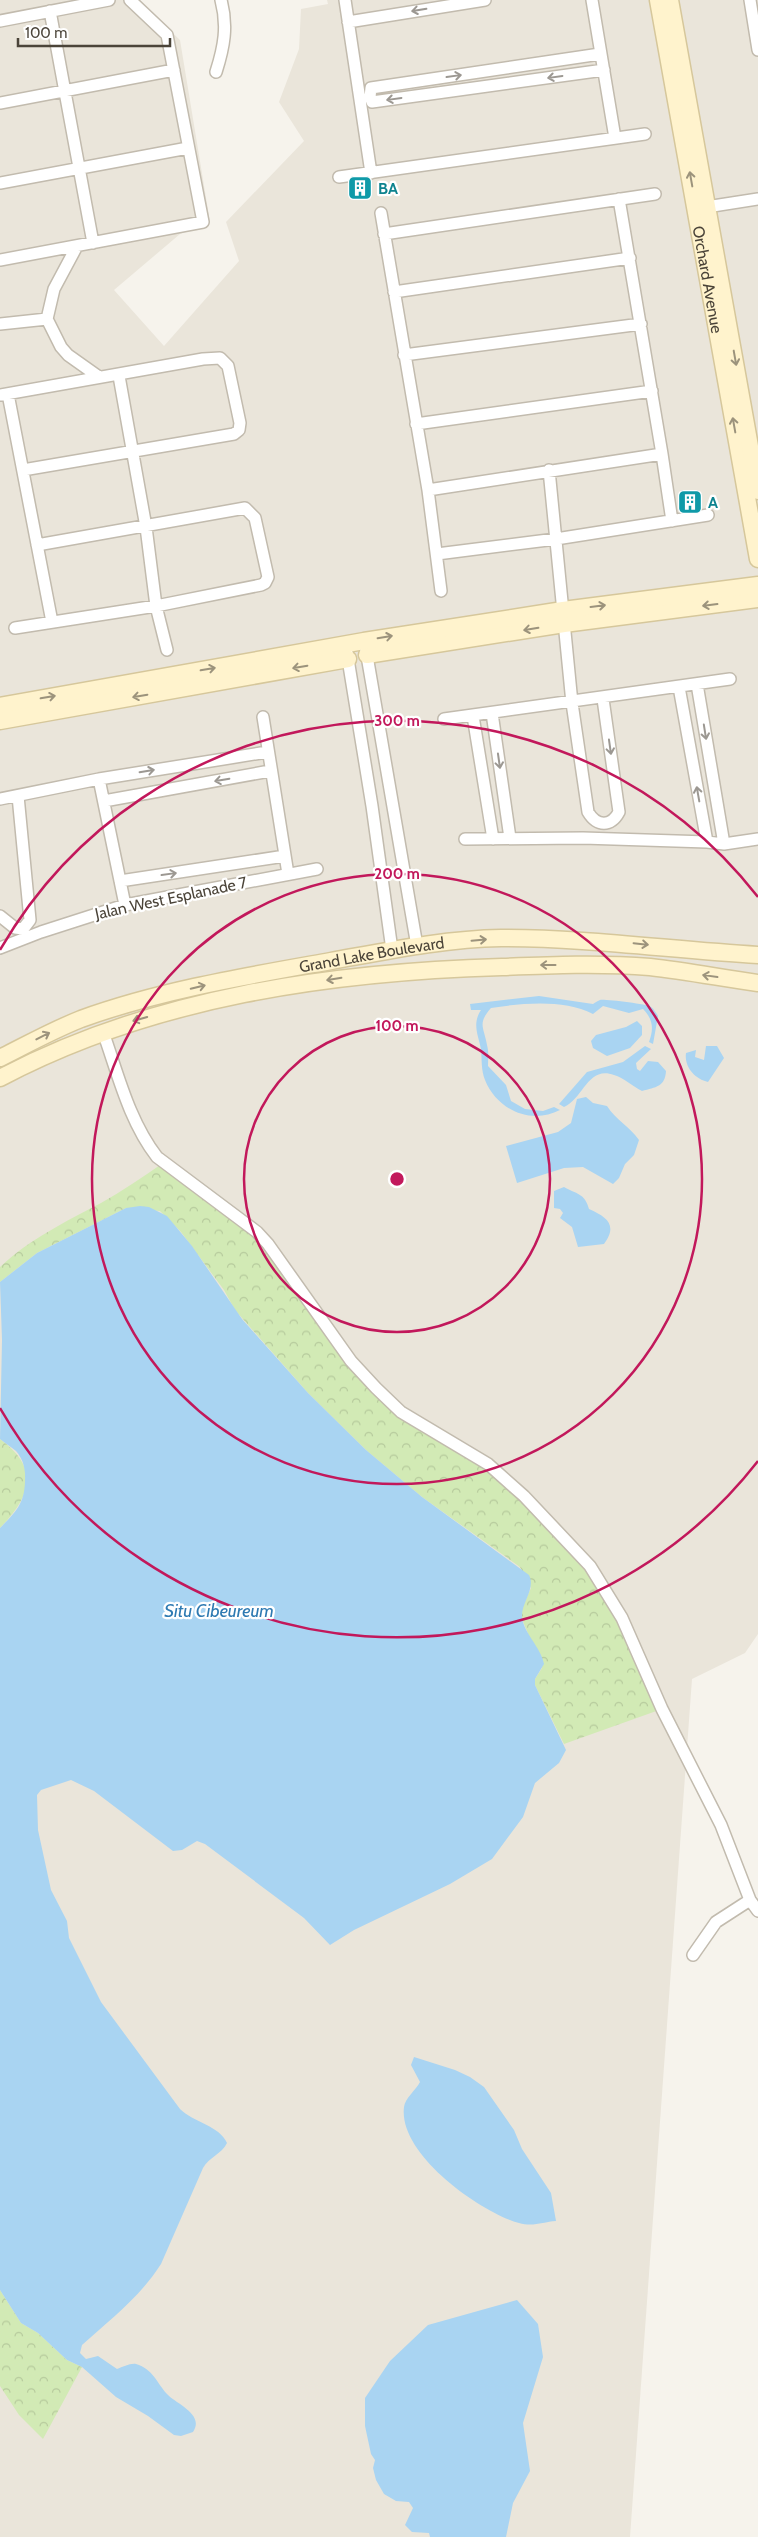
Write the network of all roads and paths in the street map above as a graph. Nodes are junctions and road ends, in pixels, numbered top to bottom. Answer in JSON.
{"nodes":[{"id":1,"x":109,"y":0,"type":"edge"},
{"id":2,"x":130,"y":0,"type":"edge"},
{"id":3,"x":221,"y":0,"type":"edge"},
{"id":4,"x":346,"y":0,"type":"edge"},
{"id":5,"x":485,"y":0,"type":"edge"},
{"id":6,"x":592,"y":0,"type":"edge"},
{"id":7,"x":658,"y":0,"type":"edge"},
{"id":8,"x":670,"y":0,"type":"edge"},
{"id":9,"x":750,"y":0,"type":"edge"},
{"id":10,"x":50,"y":12,"type":"junction"},
{"id":11,"x":0,"y":21,"type":"edge"},
{"id":12,"x":348,"y":22,"type":"junction"},
{"id":13,"x":756,"y":27,"type":"edge"},
{"id":14,"x":758,"y":46,"type":"edge"},
{"id":15,"x":758,"y":50,"type":"edge"},
{"id":16,"x":600,"y":54,"type":"junction"},
{"id":17,"x":174,"y":70,"type":"junction"},
{"id":18,"x":604,"y":70,"type":"junction"},
{"id":19,"x":216,"y":72,"type":"dead end"},
{"id":20,"x":65,"y":90,"type":"junction"},
{"id":21,"x":0,"y":103,"type":"edge"},
{"id":22,"x":644,"y":134,"type":"dead end"},
{"id":23,"x":615,"y":138,"type":"junction"},
{"id":24,"x":188,"y":148,"type":"junction"},
{"id":25,"x":79,"y":168,"type":"junction"},
{"id":26,"x":371,"y":173,"type":"junction"},
{"id":27,"x":339,"y":177,"type":"dead end"},
{"id":28,"x":0,"y":183,"type":"edge"},
{"id":29,"x":655,"y":194,"type":"dead end"},
{"id":30,"x":619,"y":199,"type":"junction"},
{"id":31,"x":758,"y":199,"type":"edge"},
{"id":32,"x":702,"y":207,"type":"junction"},
{"id":33,"x":381,"y":213,"type":"dead end"},
{"id":34,"x":384,"y":234,"type":"junction"},
{"id":35,"x":93,"y":243,"type":"junction"},
{"id":36,"x":77,"y":246,"type":"junction"},
{"id":37,"x":630,"y":258,"type":"junction"},
{"id":38,"x":0,"y":260,"type":"edge"},
{"id":39,"x":394,"y":292,"type":"junction"},
{"id":40,"x":47,"y":319,"type":"junction"},
{"id":41,"x":0,"y":324,"type":"edge"},
{"id":42,"x":641,"y":324,"type":"junction"},
{"id":43,"x":404,"y":355,"type":"junction"},
{"id":44,"x":119,"y":376,"type":"junction"},
{"id":45,"x":99,"y":377,"type":"junction"},
{"id":46,"x":733,"y":385,"type":"junction"},
{"id":47,"x":652,"y":392,"type":"junction"},
{"id":48,"x":4,"y":395,"type":"edge"},
{"id":49,"x":416,"y":424,"type":"junction"},
{"id":50,"x":131,"y":451,"type":"junction"},
{"id":51,"x":662,"y":454,"type":"junction"},
{"id":52,"x":24,"y":470,"type":"junction"},
{"id":53,"x":549,"y":470,"type":"junction"},
{"id":54,"x":428,"y":490,"type":"junction"},
{"id":55,"x":758,"y":491,"type":"edge"},
{"id":56,"x":708,"y":515,"type":"dead end"},
{"id":57,"x":672,"y":521,"type":"junction"},
{"id":58,"x":146,"y":527,"type":"junction"},
{"id":59,"x":556,"y":539,"type":"junction"},
{"id":60,"x":37,"y":545,"type":"junction"},
{"id":61,"x":437,"y":554,"type":"junction"},
{"id":62,"x":758,"y":559,"type":"edge"},
{"id":63,"x":758,"y":585,"type":"edge"},
{"id":64,"x":441,"y":591,"type":"dead end"},
{"id":65,"x":758,"y":599,"type":"edge"},
{"id":66,"x":156,"y":606,"type":"junction"},
{"id":67,"x":564,"y":617,"type":"junction"},
{"id":68,"x":52,"y":622,"type":"junction"},
{"id":69,"x":15,"y":628,"type":"dead end"},
{"id":70,"x":366,"y":648,"type":"junction"},
{"id":71,"x":167,"y":650,"type":"dead end"},
{"id":72,"x":346,"y":652,"type":"junction"},
{"id":73,"x":730,"y":679,"type":"dead end"},
{"id":74,"x":697,"y":684,"type":"junction"},
{"id":75,"x":679,"y":687,"type":"junction"},
{"id":76,"x":603,"y":698,"type":"junction"},
{"id":77,"x":572,"y":703,"type":"junction"},
{"id":78,"x":0,"y":706,"type":"edge"},
{"id":79,"x":492,"y":713,"type":"junction"},
{"id":80,"x":473,"y":716,"type":"junction"},
{"id":81,"x":263,"y":717,"type":"dead end"},
{"id":82,"x":444,"y":719,"type":"dead end"},
{"id":83,"x":0,"y":721,"type":"edge"},
{"id":84,"x":268,"y":752,"type":"junction"},
{"id":85,"x":270,"y":771,"type":"junction"},
{"id":86,"x":99,"y":779,"type":"junction"},
{"id":87,"x":18,"y":796,"type":"junction"},
{"id":88,"x":0,"y":799,"type":"edge"},
{"id":89,"x":104,"y":801,"type":"junction"},
{"id":90,"x":510,"y":838,"type":"junction"},
{"id":91,"x":465,"y":839,"type":"dead end"},
{"id":92,"x":493,"y":839,"type":"junction"},
{"id":93,"x":758,"y":839,"type":"edge"},
{"id":94,"x":707,"y":842,"type":"junction"},
{"id":95,"x":724,"y":844,"type":"junction"},
{"id":96,"x":284,"y":856,"type":"junction"},
{"id":97,"x":316,"y":869,"type":"dead end"},
{"id":98,"x":288,"y":874,"type":"junction"},
{"id":99,"x":120,"y":881,"type":"junction"},
{"id":100,"x":125,"y":905,"type":"junction"},
{"id":101,"x":0,"y":916,"type":"edge"},
{"id":102,"x":452,"y":943,"type":"junction"},
{"id":103,"x":417,"y":946,"type":"junction"},
{"id":104,"x":0,"y":948,"type":"edge"},
{"id":105,"x":392,"y":950,"type":"junction"},
{"id":106,"x":364,"y":955,"type":"junction"},
{"id":107,"x":758,"y":955,"type":"edge"},
{"id":108,"x":455,"y":968,"type":"junction"},
{"id":109,"x":368,"y":974,"type":"junction"},
{"id":110,"x":758,"y":983,"type":"edge"},
{"id":111,"x":103,"y":1032,"type":"junction"},
{"id":112,"x":0,"y":1058,"type":"edge"},
{"id":113,"x":0,"y":1078,"type":"edge"},
{"id":114,"x":750,"y":1900,"type":"junction"},
{"id":115,"x":758,"y":1911,"type":"edge"},
{"id":116,"x":693,"y":1955,"type":"dead end"}],
"edges":[{"from":1,"to":10,"type":"street"},
{"from":2,"to":17,"type":"street"},
{"from":3,"to":19,"type":"street"},
{"from":4,"to":12,"type":"street"},
{"from":5,"to":12,"type":"street","one_way":true},
{"from":6,"to":16,"type":"street"},
{"from":32,"to":7,"type":"street","name":"Orchard Avenue","one_way":true},
{"from":8,"to":32,"type":"street","name":"Orchard Avenue"},
{"from":9,"to":13,"type":"street"},
{"from":10,"to":11,"type":"street"},
{"from":10,"to":20,"type":"street"},
{"from":12,"to":26,"type":"street"},
{"from":13,"to":14,"type":"street"},
{"from":14,"to":15,"type":"street"},
{"from":16,"to":18,"type":"street"},
{"from":18,"to":16,"type":"street","one_way":true},
{"from":17,"to":20,"type":"street"},
{"from":17,"to":24,"type":"street"},
{"from":18,"to":23,"type":"street"},
{"from":20,"to":21,"type":"street"},
{"from":20,"to":25,"type":"street"},
{"from":22,"to":23,"type":"street"},
{"from":23,"to":26,"type":"street"},
{"from":24,"to":25,"type":"street"},
{"from":24,"to":35,"type":"street"},
{"from":25,"to":28,"type":"street"},
{"from":25,"to":35,"type":"street"},
{"from":26,"to":27,"type":"street"},
{"from":29,"to":30,"type":"street"},
{"from":30,"to":34,"type":"street"},
{"from":30,"to":37,"type":"street"},
{"from":31,"to":32,"type":"street"},
{"from":32,"to":46,"type":"street","name":"Orchard Avenue"},
{"from":33,"to":34,"type":"street"},
{"from":34,"to":39,"type":"street"},
{"from":35,"to":36,"type":"street"},
{"from":36,"to":38,"type":"street"},
{"from":36,"to":40,"type":"street"},
{"from":37,"to":39,"type":"street"},
{"from":37,"to":42,"type":"street"},
{"from":39,"to":43,"type":"street"},
{"from":40,"to":41,"type":"street"},
{"from":40,"to":45,"type":"street"},
{"from":42,"to":43,"type":"street"},
{"from":42,"to":47,"type":"street"},
{"from":43,"to":49,"type":"street"},
{"from":44,"to":45,"type":"street"},
{"from":44,"to":50,"type":"street"},
{"from":44,"to":50,"type":"street"},
{"from":45,"to":48,"type":"street"},
{"from":46,"to":55,"type":"street","name":"Orchard Avenue"},
{"from":62,"to":46,"type":"street","name":"Orchard Avenue","one_way":true},
{"from":47,"to":49,"type":"street"},
{"from":47,"to":51,"type":"street"},
{"from":48,"to":52,"type":"street"},
{"from":49,"to":54,"type":"street"},
{"from":50,"to":52,"type":"street"},
{"from":50,"to":58,"type":"street"},
{"from":51,"to":53,"type":"street"},
{"from":51,"to":57,"type":"street"},
{"from":52,"to":60,"type":"street"},
{"from":53,"to":54,"type":"street"},
{"from":53,"to":59,"type":"street"},
{"from":54,"to":61,"type":"street"},
{"from":56,"to":57,"type":"street"},
{"from":57,"to":59,"type":"street"},
{"from":58,"to":60,"type":"street"},
{"from":58,"to":66,"type":"street"},
{"from":58,"to":66,"type":"street"},
{"from":59,"to":61,"type":"street"},
{"from":59,"to":67,"type":"street"},
{"from":60,"to":68,"type":"street"},
{"from":61,"to":64,"type":"street"},
{"from":67,"to":63,"type":"street","one_way":true},
{"from":65,"to":67,"type":"street","one_way":true},
{"from":66,"to":68,"type":"street"},
{"from":66,"to":71,"type":"street"},
{"from":67,"to":70,"type":"street"},
{"from":67,"to":77,"type":"street"},
{"from":68,"to":69,"type":"street"},
{"from":70,"to":72,"type":"street"},
{"from":70,"to":103,"type":"street"},
{"from":78,"to":72,"type":"street","one_way":true},
{"from":72,"to":83,"type":"street","one_way":true},
{"from":72,"to":105,"type":"street"},
{"from":73,"to":74,"type":"street"},
{"from":74,"to":75,"type":"street"},
{"from":74,"to":95,"type":"street","one_way":true},
{"from":75,"to":76,"type":"street"},
{"from":94,"to":75,"type":"street","one_way":true},
{"from":76,"to":77,"type":"street"},
{"from":76,"to":77,"type":"street","one_way":true},
{"from":77,"to":79,"type":"street"},
{"from":79,"to":80,"type":"street"},
{"from":79,"to":90,"type":"street","one_way":true},
{"from":80,"to":82,"type":"street"},
{"from":80,"to":92,"type":"street"},
{"from":81,"to":84,"type":"street"},
{"from":84,"to":85,"type":"street"},
{"from":86,"to":84,"type":"street","one_way":true},
{"from":85,"to":89,"type":"street","one_way":true},
{"from":85,"to":96,"type":"street"},
{"from":86,"to":87,"type":"street"},
{"from":86,"to":89,"type":"street"},
{"from":87,"to":88,"type":"street"},
{"from":87,"to":101,"type":"street"},
{"from":89,"to":99,"type":"street"},
{"from":90,"to":92,"type":"street"},
{"from":90,"to":94,"type":"street"},
{"from":91,"to":92,"type":"street"},
{"from":93,"to":95,"type":"street"},
{"from":94,"to":95,"type":"street"},
{"from":96,"to":98,"type":"street"},
{"from":99,"to":96,"type":"street","one_way":true},
{"from":97,"to":98,"type":"street","name":"Jalan West Esplanade 7"},
{"from":98,"to":100,"type":"street","name":"Jalan West Esplanade 7"},
{"from":99,"to":100,"type":"street"},
{"from":100,"to":104,"type":"street","name":"Jalan West Esplanade 7"},
{"from":102,"to":103,"type":"street","name":"Grand Lake Boulevard"},
{"from":102,"to":107,"type":"street","name":"Grand Lake Boulevard","one_way":true},
{"from":102,"to":108,"type":"street"},
{"from":103,"to":105,"type":"street","name":"Grand Lake Boulevard"},
{"from":105,"to":106,"type":"street","name":"Grand Lake Boulevard"},
{"from":106,"to":109,"type":"street"},
{"from":112,"to":106,"type":"street","name":"Grand Lake Boulevard","one_way":true},
{"from":108,"to":109,"type":"street","name":"Grand Lake Boulevard"},
{"from":110,"to":108,"type":"street","name":"Grand Lake Boulevard","one_way":true},
{"from":109,"to":111,"type":"street","name":"Grand Lake Boulevard","one_way":true},
{"from":111,"to":113,"type":"street","name":"Grand Lake Boulevard"},
{"from":111,"to":114,"type":"street"},
{"from":114,"to":115,"type":"street"},
{"from":114,"to":116,"type":"street"}]}
